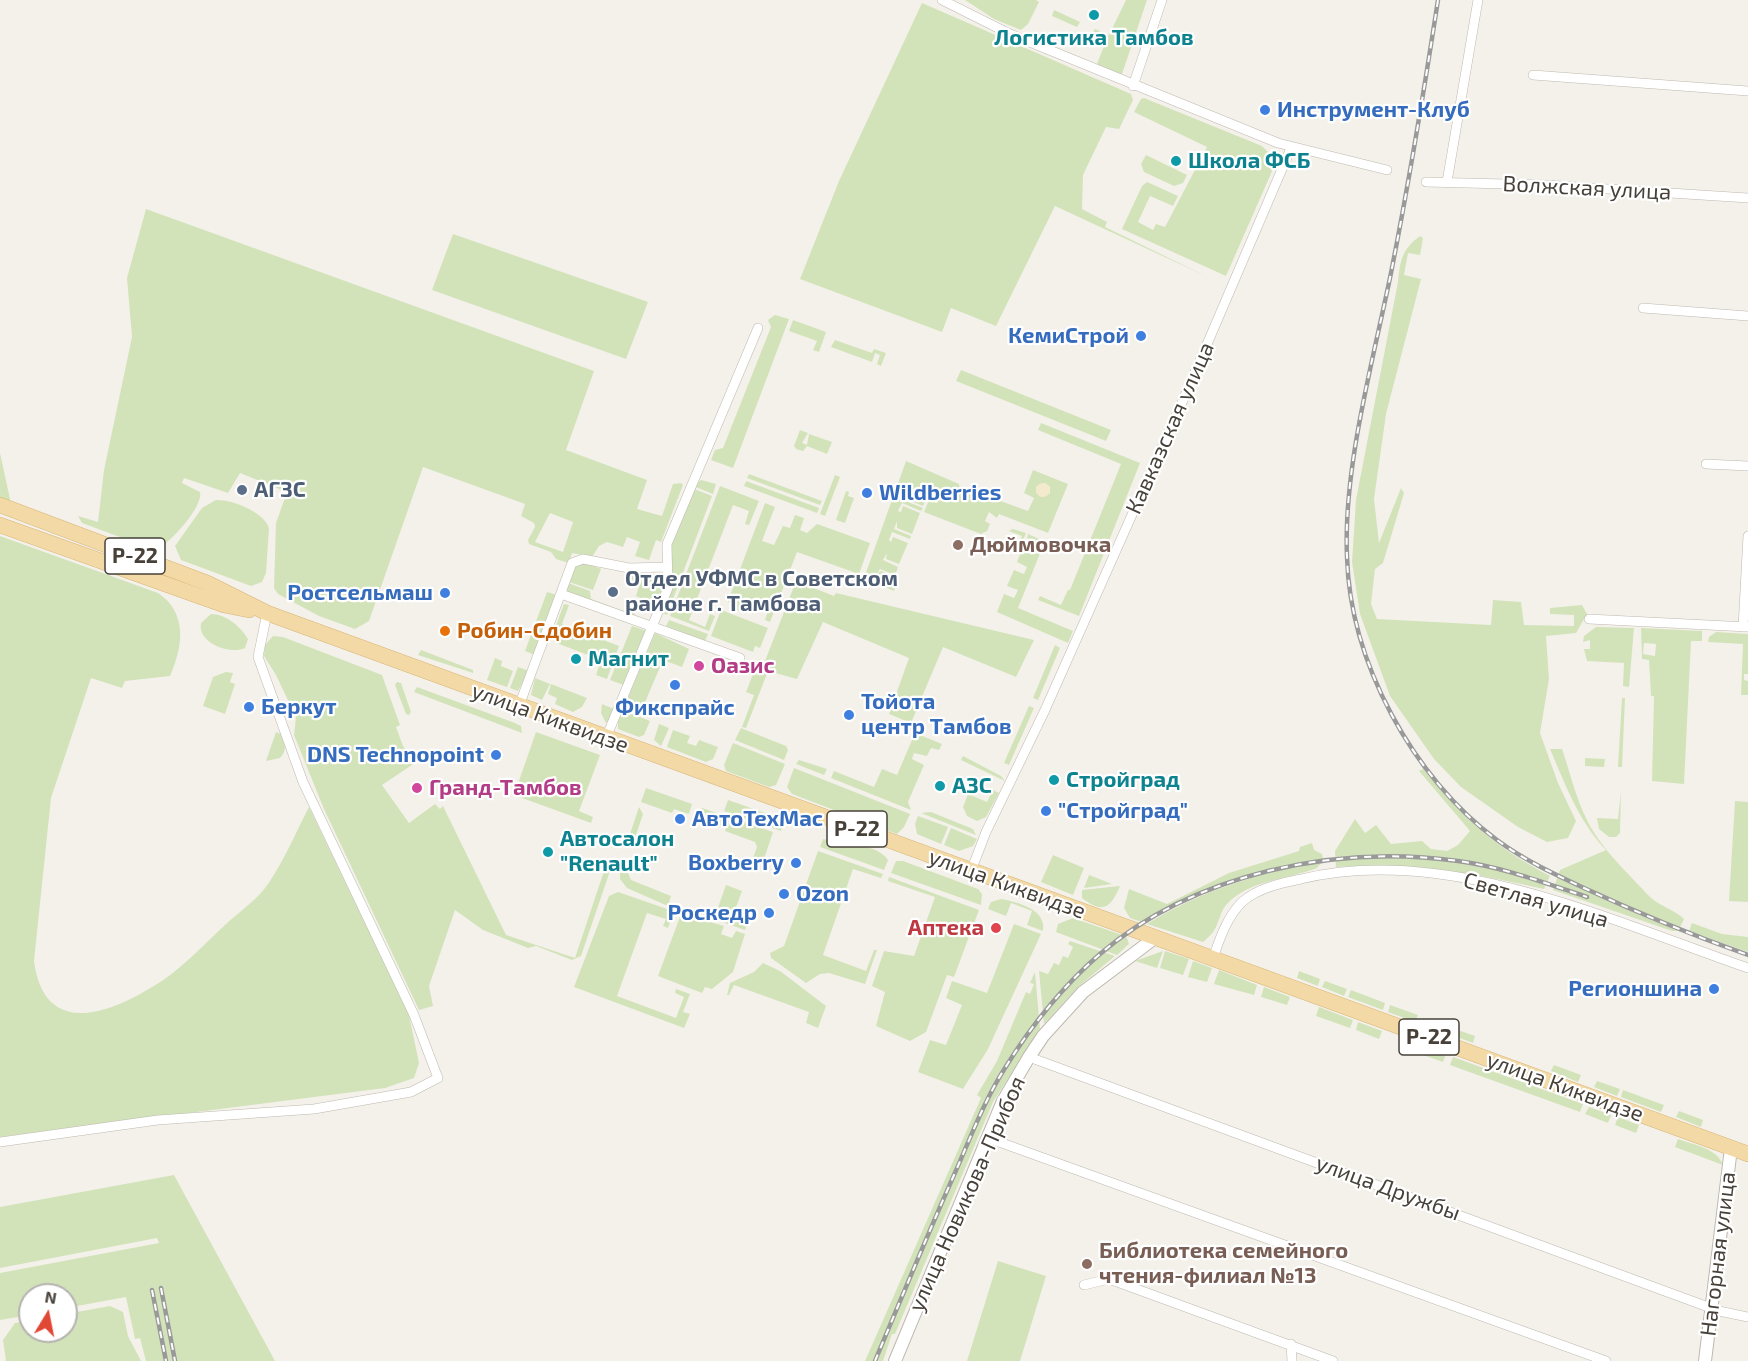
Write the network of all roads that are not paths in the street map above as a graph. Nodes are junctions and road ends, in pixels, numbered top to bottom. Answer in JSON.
{"nodes":[{"id":1,"x":942,"y":0,"type":"edge"},
{"id":2,"x":1162,"y":0,"type":"edge"},
{"id":3,"x":1478,"y":0,"type":"edge"},
{"id":4,"x":1533,"y":75,"type":"dead end"},
{"id":5,"x":1133,"y":86,"type":"junction"},
{"id":6,"x":1748,"y":91,"type":"edge"},
{"id":7,"x":1291,"y":148,"type":"junction"},
{"id":8,"x":1387,"y":171,"type":"dead end"},
{"id":9,"x":1426,"y":182,"type":"dead end"},
{"id":10,"x":1447,"y":182,"type":"junction"},
{"id":11,"x":1748,"y":198,"type":"edge"},
{"id":12,"x":1643,"y":308,"type":"dead end"},
{"id":13,"x":1748,"y":316,"type":"edge"},
{"id":14,"x":758,"y":328,"type":"dead end"},
{"id":15,"x":1706,"y":464,"type":"dead end"},
{"id":16,"x":1748,"y":466,"type":"edge"},
{"id":17,"x":0,"y":505,"type":"edge"},
{"id":18,"x":0,"y":525,"type":"edge"},
{"id":19,"x":1748,"y":536,"type":"edge"},
{"id":20,"x":667,"y":567,"type":"junction"},
{"id":21,"x":561,"y":594,"type":"junction"},
{"id":22,"x":267,"y":613,"type":"junction"},
{"id":23,"x":1589,"y":619,"type":"dead end"},
{"id":24,"x":653,"y":625,"type":"junction"},
{"id":25,"x":1746,"y":627,"type":"edge"},
{"id":26,"x":740,"y":658,"type":"dead end"},
{"id":27,"x":519,"y":706,"type":"junction"},
{"id":28,"x":606,"y":738,"type":"junction"},
{"id":29,"x":971,"y":871,"type":"junction"},
{"id":30,"x":1156,"y":937,"type":"junction"},
{"id":31,"x":1213,"y":958,"type":"junction"},
{"id":32,"x":1748,"y":968,"type":"edge"},
{"id":33,"x":1029,"y":1058,"type":"junction"},
{"id":34,"x":988,"y":1138,"type":"junction"},
{"id":35,"x":0,"y":1142,"type":"edge"},
{"id":36,"x":1731,"y":1148,"type":"junction"},
{"id":37,"x":1748,"y":1154,"type":"edge"},
{"id":38,"x":1084,"y":1285,"type":"dead end"},
{"id":39,"x":1711,"y":1307,"type":"junction"},
{"id":40,"x":1748,"y":1317,"type":"edge"},
{"id":41,"x":1291,"y":1344,"type":"junction"},
{"id":42,"x":895,"y":1361,"type":"edge"},
{"id":43,"x":1292,"y":1361,"type":"edge"},
{"id":44,"x":1333,"y":1361,"type":"edge"},
{"id":45,"x":1606,"y":1361,"type":"edge"},
{"id":46,"x":1705,"y":1361,"type":"edge"}],
"edges":[{"from":1,"to":5,"type":"street"},
{"from":2,"to":5,"type":"street"},
{"from":3,"to":10,"type":"street"},
{"from":4,"to":6,"type":"street"},
{"from":5,"to":7,"type":"street"},
{"from":7,"to":8,"type":"street"},
{"from":7,"to":29,"type":"street","name":"Кавказская улица"},
{"from":9,"to":10,"type":"street","name":"Волжская улица"},
{"from":10,"to":11,"type":"street","name":"Волжская улица"},
{"from":12,"to":13,"type":"street"},
{"from":14,"to":20,"type":"street"},
{"from":15,"to":16,"type":"street"},
{"from":17,"to":22,"type":"main road","number":"Р-22"},
{"from":18,"to":22,"type":"main road","number":"Р-22"},
{"from":19,"to":25,"type":"street"},
{"from":20,"to":21,"type":"street"},
{"from":20,"to":24,"type":"street"},
{"from":21,"to":24,"type":"street"},
{"from":21,"to":27,"type":"street"},
{"from":22,"to":27,"type":"main road","name":"улица Киквидзе","number":"Р-22"},
{"from":22,"to":35,"type":"street"},
{"from":23,"to":25,"type":"street"},
{"from":24,"to":26,"type":"street"},
{"from":24,"to":28,"type":"street"},
{"from":27,"to":28,"type":"main road","name":"улица Киквидзе","number":"Р-22"},
{"from":28,"to":29,"type":"main road","name":"улица Киквидзе","number":"Р-22"},
{"from":29,"to":30,"type":"main road","name":"улица Киквидзе","number":"Р-22"},
{"from":30,"to":31,"type":"main road","name":"улица Киквидзе","number":"Р-22"},
{"from":30,"to":33,"type":"street","name":"улица Новикова-Прибоя"},
{"from":31,"to":32,"type":"street","name":"Светлая улица"},
{"from":31,"to":36,"type":"main road","name":"улица Киквидзе","number":"Р-22"},
{"from":33,"to":34,"type":"street","name":"улица Новикова-Прибоя"},
{"from":33,"to":39,"type":"street","name":"улица Дружбы"},
{"from":34,"to":42,"type":"street","name":"улица Новикова-Прибоя"},
{"from":34,"to":45,"type":"street"},
{"from":36,"to":37,"type":"main road","name":"улица Киквидзе","number":"Р-22"},
{"from":36,"to":39,"type":"street","name":"Нагорная улица"},
{"from":38,"to":41,"type":"street"},
{"from":39,"to":40,"type":"street","name":"улица Дружбы"},
{"from":39,"to":46,"type":"street","name":"Нагорная улица"},
{"from":41,"to":43,"type":"street"},
{"from":41,"to":44,"type":"street"}]}
